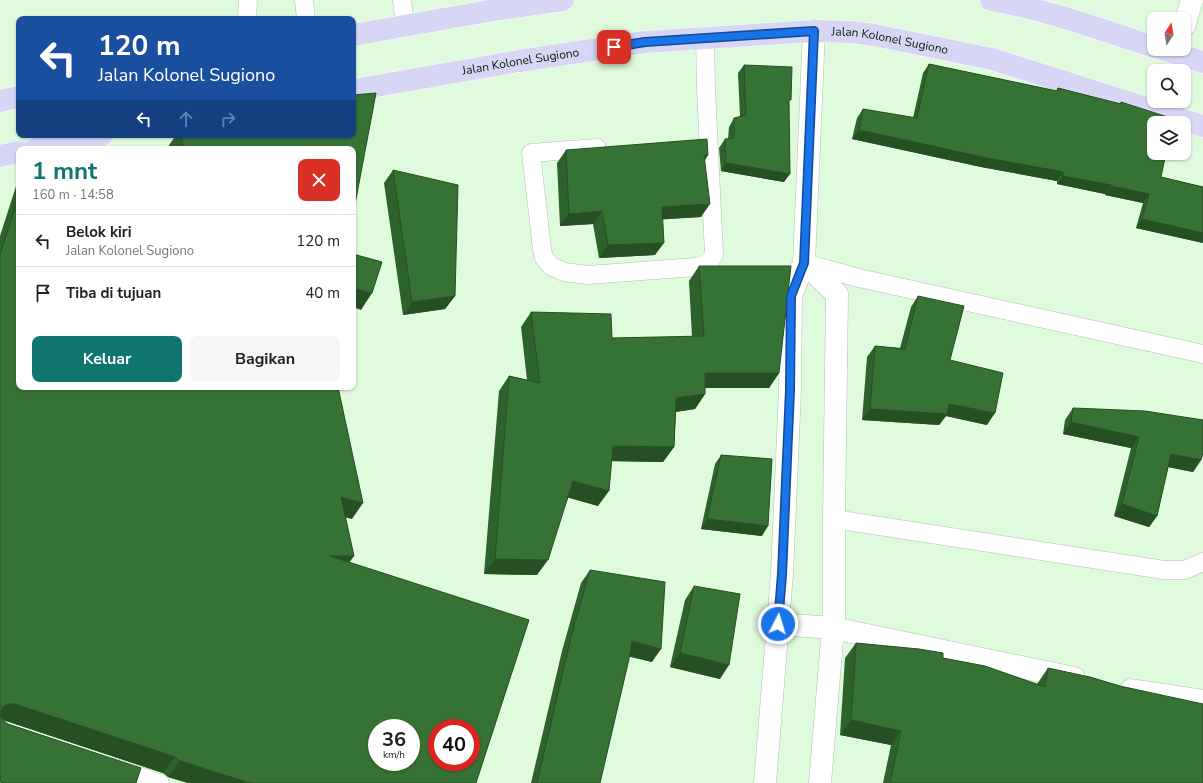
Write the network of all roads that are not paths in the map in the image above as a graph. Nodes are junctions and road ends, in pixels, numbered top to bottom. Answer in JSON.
{"nodes":[{"id":1,"x":248,"y":0,"type":"edge"},
{"id":2,"x":304,"y":0,"type":"edge"},
{"id":3,"x":402,"y":0,"type":"edge"},
{"id":4,"x":563,"y":0,"type":"edge"},
{"id":5,"x":991,"y":0,"type":"edge"},
{"id":6,"x":1192,"y":0,"type":"edge"},
{"id":7,"x":1022,"y":3,"type":"edge"},
{"id":8,"x":1188,"y":12,"type":"edge"},
{"id":9,"x":247,"y":16,"type":"edge"},
{"id":10,"x":306,"y":16,"type":"edge"},
{"id":11,"x":405,"y":25,"type":"junction"},
{"id":12,"x":814,"y":31,"type":"junction"},
{"id":13,"x":356,"y":34,"type":"edge"},
{"id":14,"x":705,"y":38,"type":"junction"},
{"id":15,"x":1147,"y":45,"type":"edge"},
{"id":16,"x":1187,"y":56,"type":"edge"},
{"id":17,"x":1203,"y":62,"type":"edge"},
{"id":18,"x":356,"y":89,"type":"edge"},
{"id":19,"x":16,"y":98,"type":"edge"},
{"id":20,"x":0,"y":101,"type":"edge"},
{"id":21,"x":1203,"y":126,"type":"edge"},
{"id":22,"x":88,"y":138,"type":"edge"},
{"id":23,"x":49,"y":146,"type":"edge"},
{"id":24,"x":616,"y":147,"type":"edge"},
{"id":25,"x":16,"y":153,"type":"edge"},
{"id":26,"x":0,"y":156,"type":"edge"},
{"id":27,"x":804,"y":263,"type":"junction"},
{"id":28,"x":1203,"y":354,"type":"edge"},
{"id":29,"x":834,"y":519,"type":"junction"},
{"id":30,"x":1203,"y":562,"type":"edge"},
{"id":31,"x":778,"y":624,"type":"junction"},
{"id":32,"x":832,"y":628,"type":"junction"},
{"id":33,"x":1203,"y":701,"type":"edge"},
{"id":34,"x":102,"y":764,"type":"edge"},
{"id":35,"x":160,"y":783,"type":"edge"},
{"id":36,"x":765,"y":783,"type":"edge"},
{"id":37,"x":820,"y":783,"type":"edge"}],
"edges":[{"from":1,"to":9,"type":"lane"},
{"from":2,"to":10,"type":"lane"},
{"from":3,"to":11,"type":"lane"},
{"from":4,"to":11,"type":"highway"},
{"from":5,"to":7,"type":"highway"},
{"from":6,"to":8,"type":"street"},
{"from":7,"to":15,"type":"highway"},
{"from":11,"to":13,"type":"highway"},
{"from":12,"to":14,"type":"highway","name":"Jalan Kolonel Sugiono"},
{"from":12,"to":21,"type":"highway","name":"Jalan Kolonel Sugiono"},
{"from":12,"to":27,"type":"street"},
{"from":14,"to":18,"type":"highway","name":"Jalan Kolonel Sugiono"},
{"from":14,"to":24,"type":"lane"},
{"from":16,"to":17,"type":"highway"},
{"from":19,"to":20,"type":"highway"},
{"from":22,"to":23,"type":"highway"},
{"from":25,"to":26,"type":"highway"},
{"from":27,"to":28,"type":"lane"},
{"from":27,"to":29,"type":"street"},
{"from":27,"to":31,"type":"street"},
{"from":29,"to":30,"type":"lane"},
{"from":29,"to":32,"type":"street"},
{"from":31,"to":32,"type":"street"},
{"from":31,"to":36,"type":"street"},
{"from":32,"to":33,"type":"street"},
{"from":32,"to":37,"type":"street"},
{"from":34,"to":35,"type":"lane"}]}
